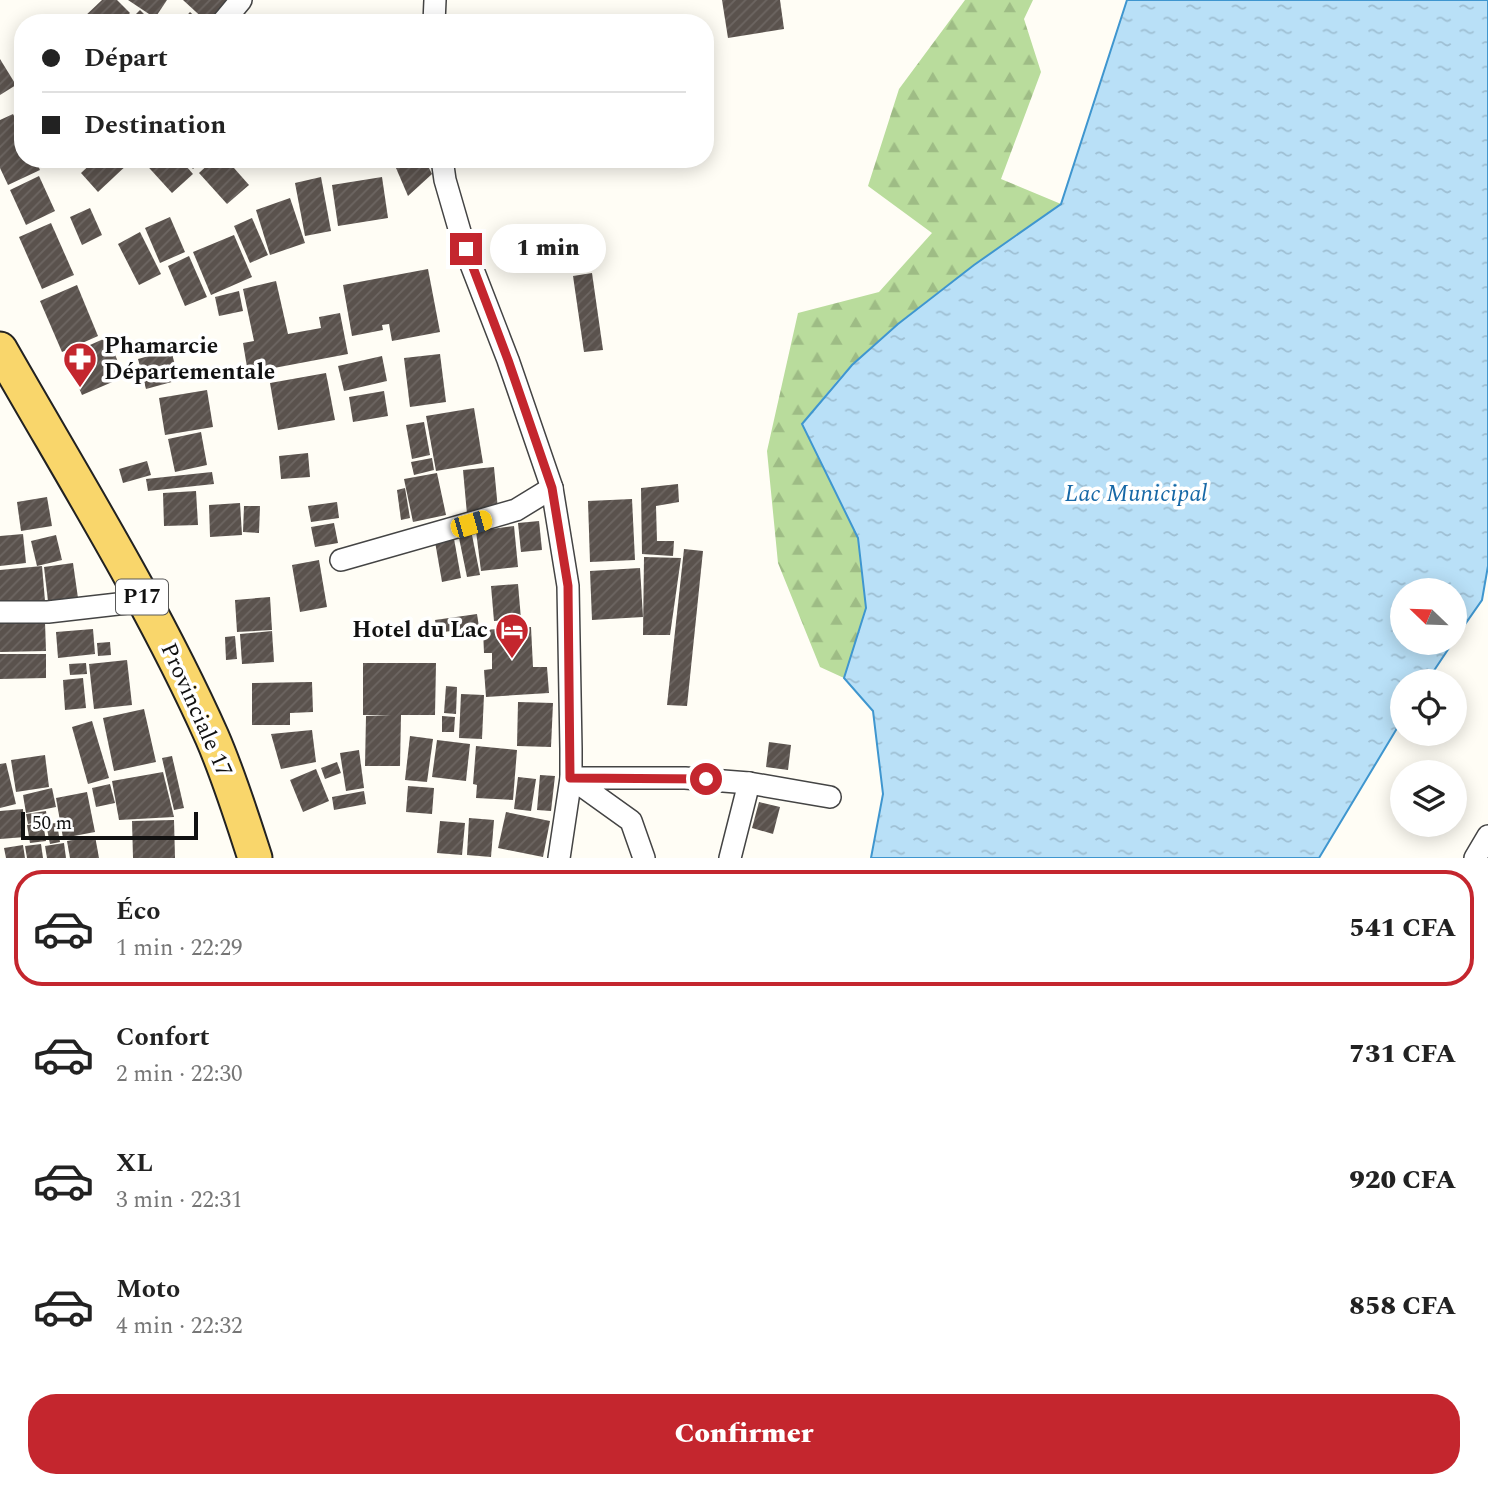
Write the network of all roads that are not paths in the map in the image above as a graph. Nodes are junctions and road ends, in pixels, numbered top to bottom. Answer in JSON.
{"nodes":[{"id":1,"x":241,"y":0,"type":"edge"},
{"id":2,"x":229,"y":14,"type":"edge"},
{"id":3,"x":443,"y":168,"type":"edge"},
{"id":4,"x":0,"y":349,"type":"edge"},
{"id":5,"x":552,"y":488,"type":"junction"},
{"id":6,"x":341,"y":560,"type":"dead end"},
{"id":7,"x":144,"y":601,"type":"junction"},
{"id":8,"x":0,"y":612,"type":"edge"},
{"id":9,"x":570,"y":778,"type":"junction"},
{"id":10,"x":749,"y":783,"type":"junction"},
{"id":11,"x":830,"y":796,"type":"dead end"},
{"id":12,"x":1488,"y":836,"type":"edge"},
{"id":13,"x":255,"y":858,"type":"edge"},
{"id":14,"x":559,"y":858,"type":"edge"},
{"id":15,"x":644,"y":858,"type":"edge"},
{"id":16,"x":730,"y":858,"type":"edge"},
{"id":17,"x":1475,"y":858,"type":"edge"}],
"edges":[{"from":1,"to":2,"type":"street"},
{"from":3,"to":5,"type":"street"},
{"from":4,"to":7,"type":"main road","name":"Provinciale 17","number":"P17"},
{"from":5,"to":6,"type":"street"},
{"from":5,"to":9,"type":"street"},
{"from":7,"to":8,"type":"street"},
{"from":7,"to":13,"type":"main road","name":"Provinciale 17","number":"P17"},
{"from":9,"to":10,"type":"street"},
{"from":9,"to":14,"type":"street"},
{"from":9,"to":15,"type":"street"},
{"from":10,"to":11,"type":"street"},
{"from":10,"to":16,"type":"street"},
{"from":12,"to":17,"type":"street"}]}
